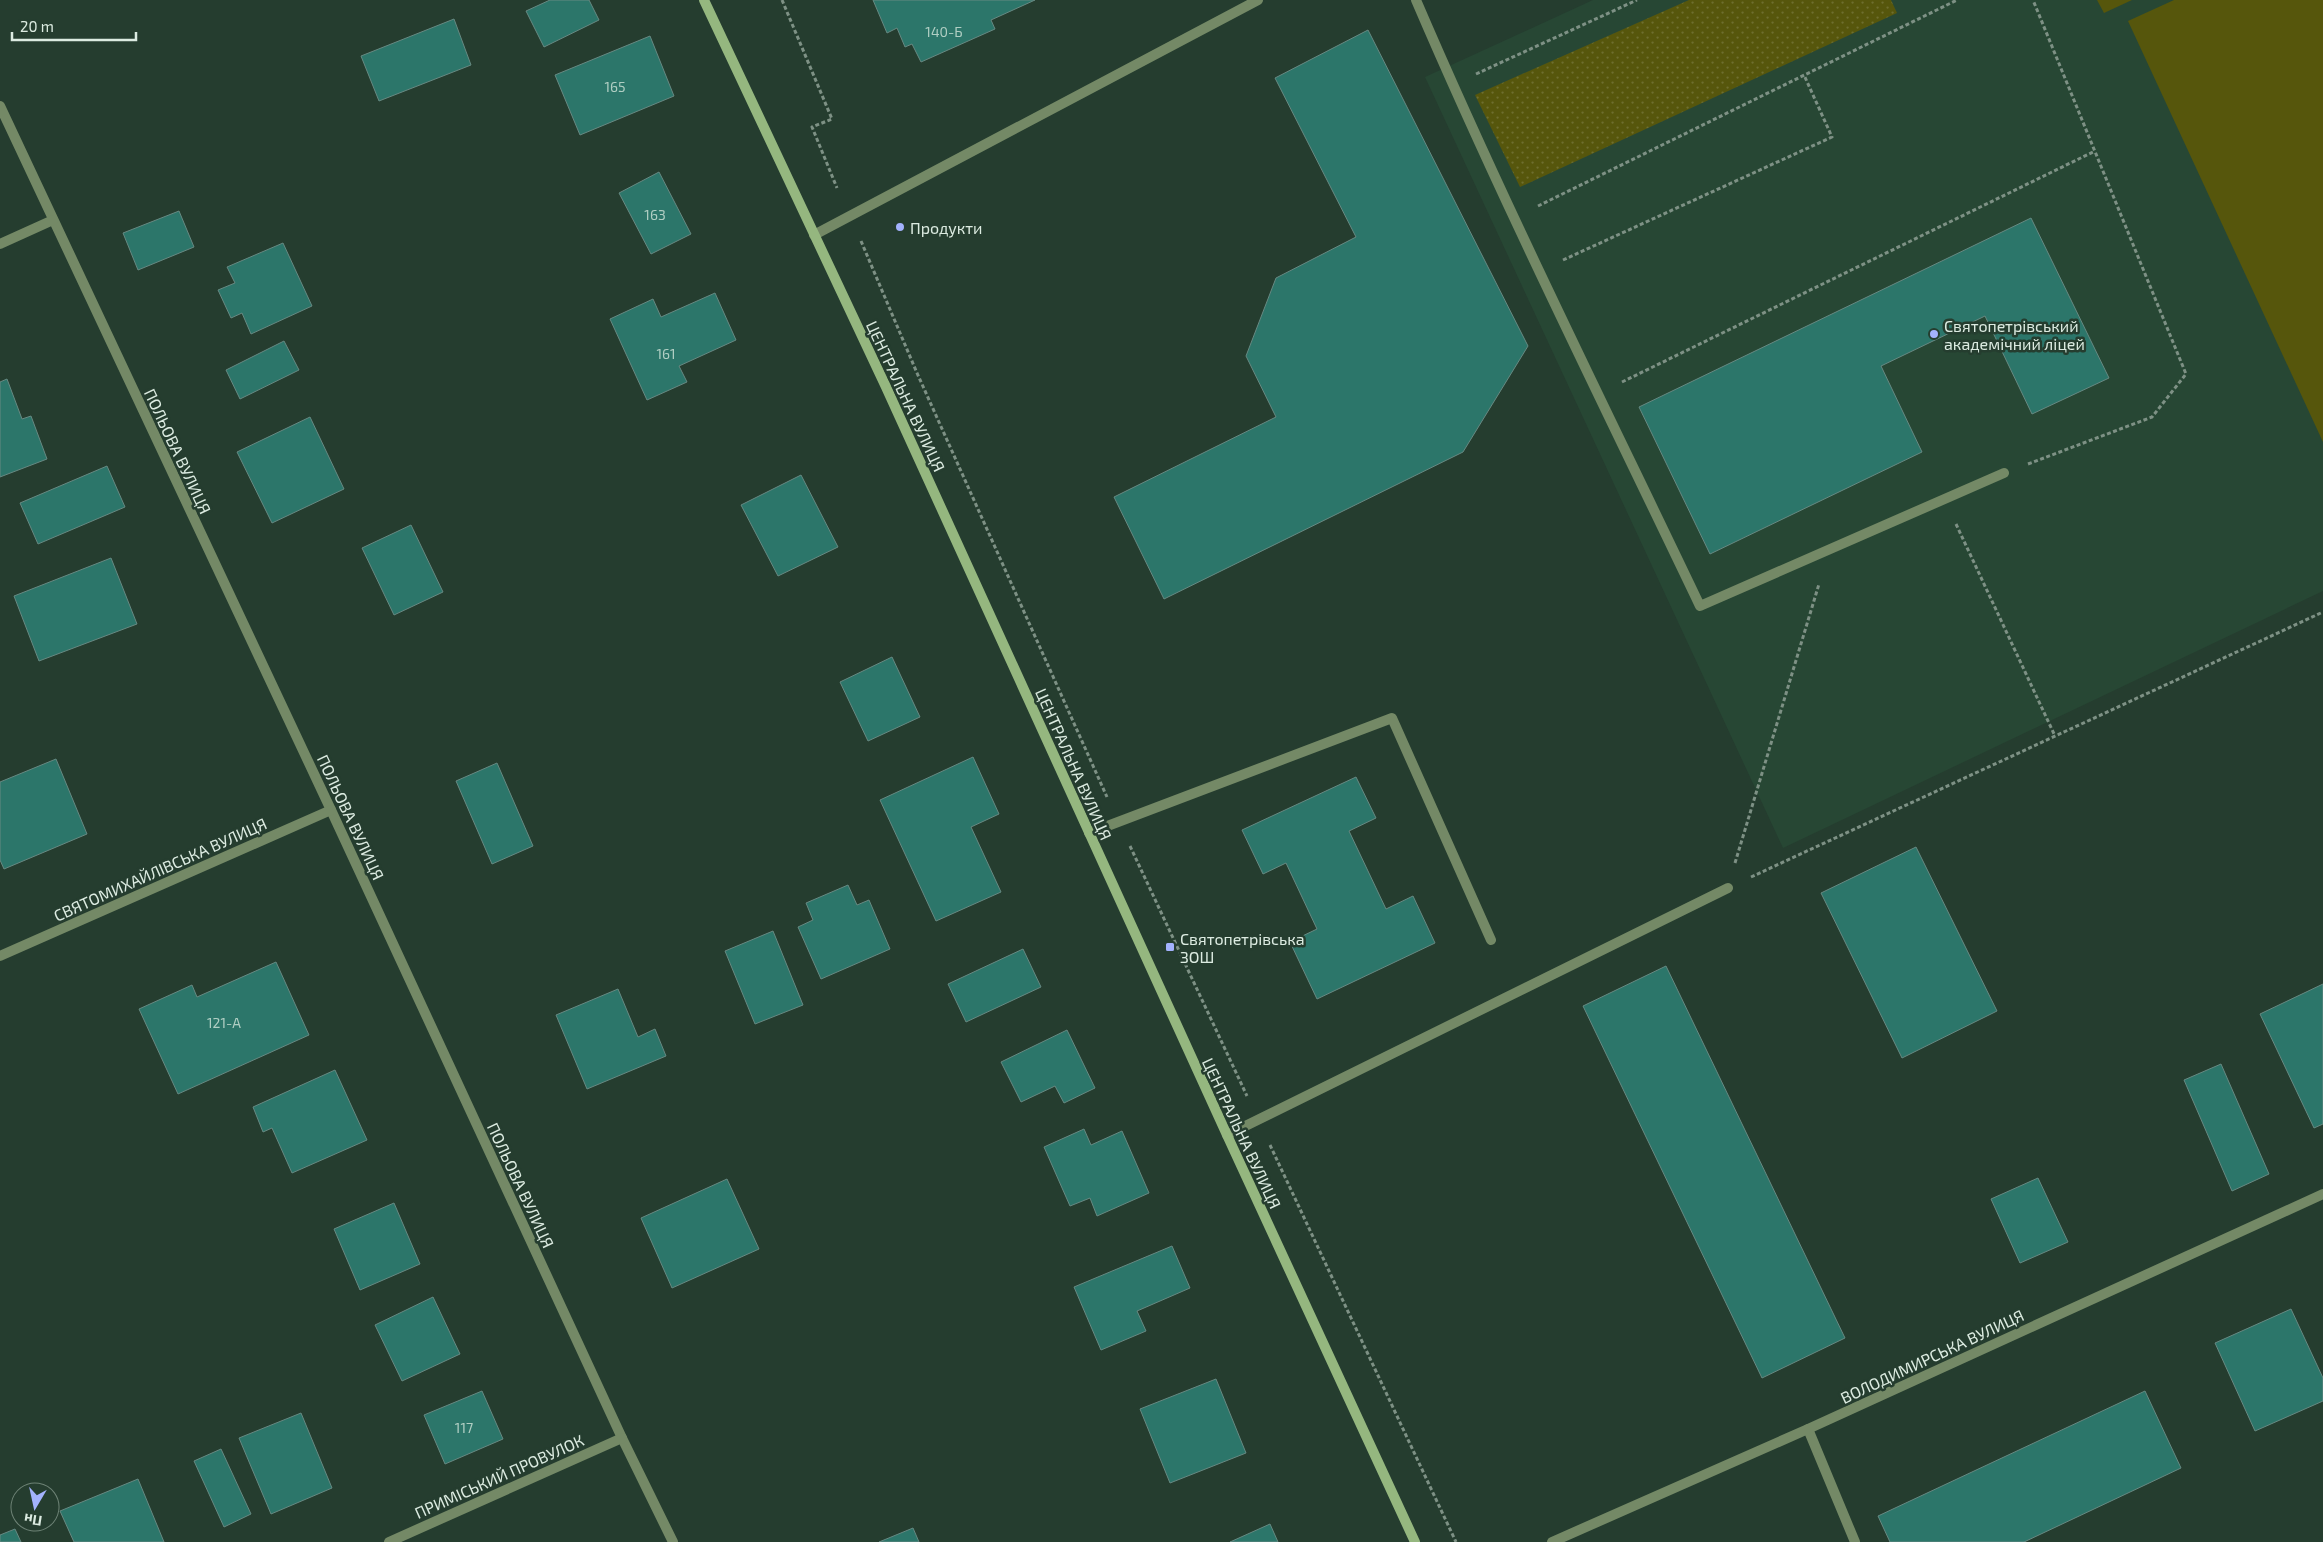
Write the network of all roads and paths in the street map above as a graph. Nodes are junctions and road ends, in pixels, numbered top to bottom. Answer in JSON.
{"nodes":[{"id":1,"x":704,"y":0,"type":"edge"},
{"id":2,"x":782,"y":0,"type":"edge"},
{"id":3,"x":1258,"y":0,"type":"edge"},
{"id":4,"x":1416,"y":0,"type":"edge"},
{"id":5,"x":1637,"y":0,"type":"edge"},
{"id":6,"x":1957,"y":0,"type":"edge"},
{"id":7,"x":2033,"y":0,"type":"edge"},
{"id":8,"x":1804,"y":75,"type":"junction"},
{"id":9,"x":1453,"y":85,"type":"junction"},
{"id":10,"x":0,"y":106,"type":"edge"},
{"id":11,"x":2095,"y":151,"type":"junction"},
{"id":12,"x":837,"y":188,"type":"dead end"},
{"id":13,"x":1515,"y":217,"type":"junction"},
{"id":14,"x":53,"y":220,"type":"junction"},
{"id":15,"x":814,"y":235,"type":"junction"},
{"id":16,"x":859,"y":235,"type":"dead end"},
{"id":17,"x":0,"y":244,"type":"edge"},
{"id":18,"x":1540,"y":271,"type":"junction"},
{"id":19,"x":1599,"y":393,"type":"junction"},
{"id":20,"x":2004,"y":472,"type":"joint"},
{"id":21,"x":1945,"y":499,"type":"junction"},
{"id":22,"x":1829,"y":549,"type":"junction"},
{"id":23,"x":2323,"y":612,"type":"edge"},
{"id":24,"x":2055,"y":736,"type":"junction"},
{"id":25,"x":331,"y":810,"type":"junction"},
{"id":26,"x":1118,"y":821,"type":"junction"},
{"id":27,"x":1089,"y":833,"type":"junction"},
{"id":28,"x":1728,"y":888,"type":"junction"},
{"id":29,"x":1491,"y":940,"type":"dead end"},
{"id":30,"x":0,"y":956,"type":"edge"},
{"id":31,"x":1258,"y":1119,"type":"junction"},
{"id":32,"x":1227,"y":1135,"type":"junction"},
{"id":33,"x":2323,"y":1194,"type":"edge"},
{"id":34,"x":1808,"y":1429,"type":"junction"},
{"id":35,"x":622,"y":1438,"type":"junction"},
{"id":36,"x":389,"y":1542,"type":"edge"},
{"id":37,"x":672,"y":1542,"type":"edge"},
{"id":38,"x":1415,"y":1542,"type":"edge"},
{"id":39,"x":1456,"y":1542,"type":"edge"},
{"id":40,"x":1552,"y":1542,"type":"edge"},
{"id":41,"x":1854,"y":1542,"type":"edge"}],
"edges":[{"from":1,"to":15,"type":"main road","name":"ЦЕНТРАЛЬНА ВУЛИЦЯ"},
{"from":2,"to":12,"type":"path"},
{"from":3,"to":15,"type":"street"},
{"from":4,"to":9,"type":"street"},
{"from":5,"to":9,"type":"path"},
{"from":6,"to":8,"type":"path"},
{"from":7,"to":11,"type":"path"},
{"from":8,"to":13,"type":"path"},
{"from":8,"to":18,"type":"path"},
{"from":9,"to":13,"type":"street"},
{"from":10,"to":14,"type":"street","name":"ПОЛЬОВА ВУЛИЦЯ"},
{"from":11,"to":19,"type":"path"},
{"from":11,"to":20,"type":"path"},
{"from":13,"to":18,"type":"street"},
{"from":14,"to":17,"type":"street"},
{"from":14,"to":25,"type":"street","name":"ПОЛЬОВА ВУЛИЦЯ"},
{"from":15,"to":27,"type":"main road","name":"ЦЕНТРАЛЬНА ВУЛИЦЯ"},
{"from":16,"to":26,"type":"path"},
{"from":18,"to":19,"type":"street"},
{"from":19,"to":22,"type":"street"},
{"from":20,"to":21,"type":"street"},
{"from":21,"to":22,"type":"street"},
{"from":21,"to":24,"type":"path"},
{"from":22,"to":28,"type":"path"},
{"from":23,"to":24,"type":"path"},
{"from":24,"to":28,"type":"path"},
{"from":25,"to":30,"type":"street","name":"СВЯТОМИХАЙЛІВСЬКА ВУЛИЦЯ"},
{"from":25,"to":35,"type":"street","name":"ПОЛЬОВА ВУЛИЦЯ"},
{"from":26,"to":27,"type":"street"},
{"from":26,"to":29,"type":"street"},
{"from":26,"to":31,"type":"path"},
{"from":27,"to":32,"type":"main road","name":"ЦЕНТРАЛЬНА ВУЛИЦЯ"},
{"from":28,"to":31,"type":"street"},
{"from":31,"to":32,"type":"street"},
{"from":31,"to":39,"type":"path"},
{"from":32,"to":38,"type":"main road","name":"ЦЕНТРАЛЬНА ВУЛИЦЯ"},
{"from":33,"to":34,"type":"street","name":"ВОЛОДИМИРСЬКА ВУЛИЦЯ"},
{"from":34,"to":40,"type":"street","name":"ВОЛОДИМИРСЬКА ВУЛИЦЯ"},
{"from":34,"to":41,"type":"street"},
{"from":35,"to":36,"type":"street","name":"ПРИМІСЬКИЙ ПРОВУЛОК"},
{"from":35,"to":37,"type":"street","name":"ПОЛЬОВА ВУЛИЦЯ"}]}
